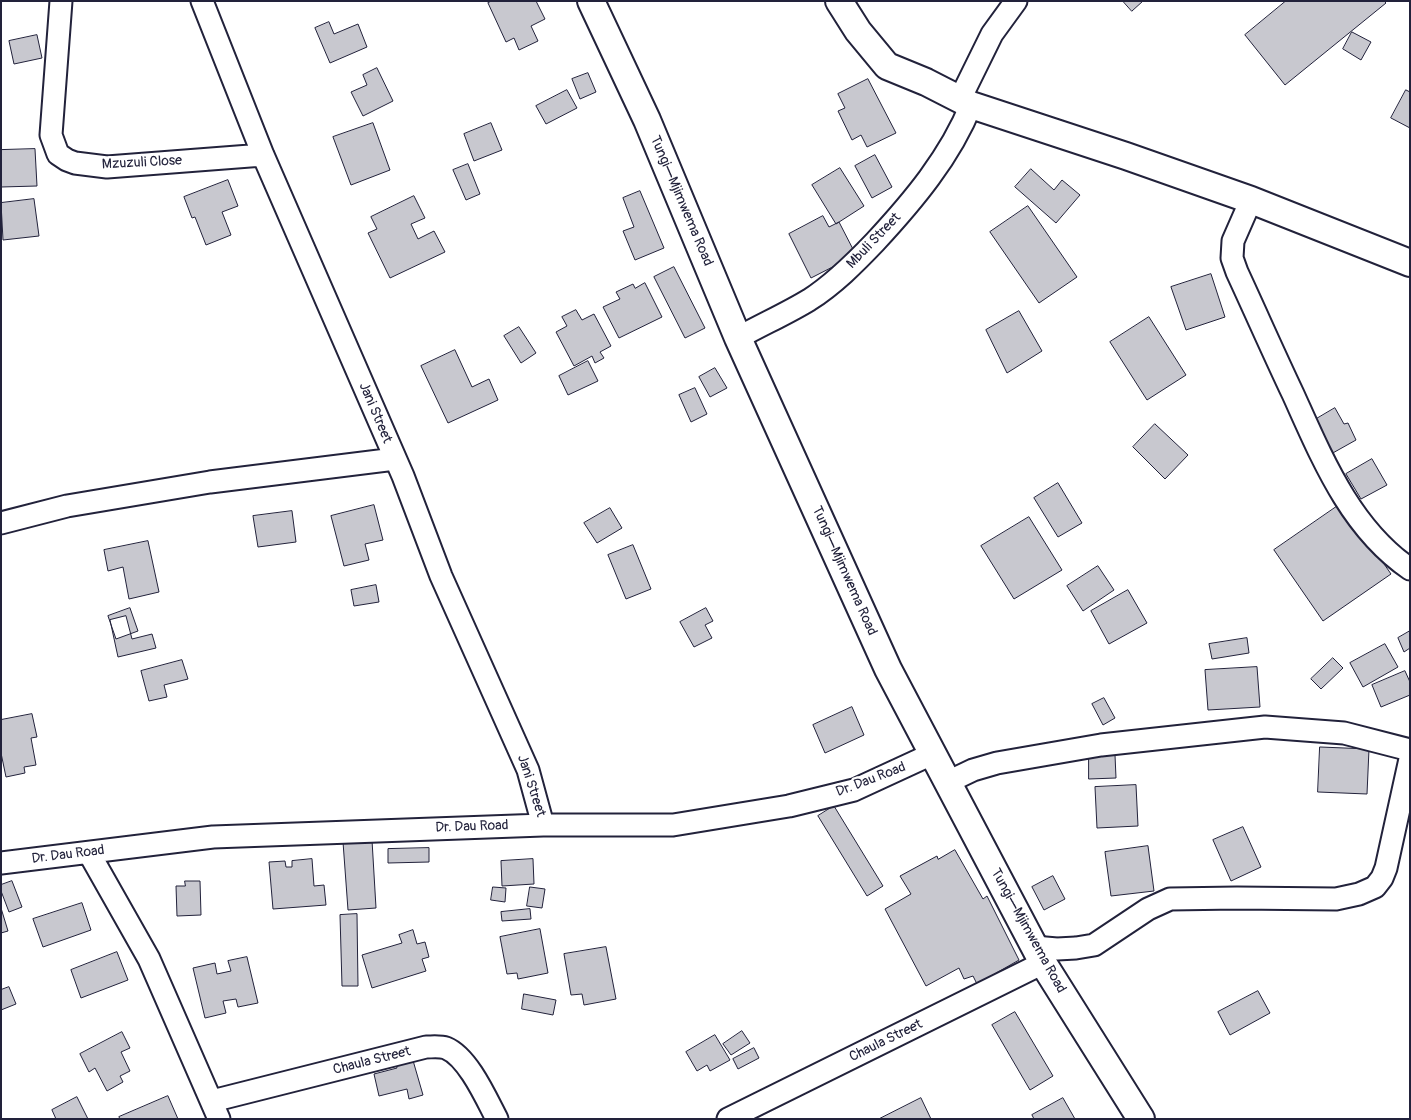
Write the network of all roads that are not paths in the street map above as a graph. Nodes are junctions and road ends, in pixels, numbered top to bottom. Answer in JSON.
{"nodes":[{"id":1,"x":61,"y":1,"type":"edge"},
{"id":2,"x":202,"y":1,"type":"edge"},
{"id":3,"x":591,"y":1,"type":"edge"},
{"id":4,"x":839,"y":1,"type":"edge"},
{"id":5,"x":1016,"y":1,"type":"edge"},
{"id":6,"x":966,"y":102,"type":"junction"},
{"id":7,"x":263,"y":155,"type":"junction"},
{"id":8,"x":1251,"y":200,"type":"junction"},
{"id":9,"x":1408,"y":258,"type":"edge"},
{"id":10,"x":738,"y":338,"type":"junction"},
{"id":11,"x":395,"y":459,"type":"junction"},
{"id":12,"x":1,"y":523,"type":"edge"},
{"id":13,"x":1410,"y":569,"type":"edge"},
{"id":14,"x":1410,"y":750,"type":"edge"},
{"id":15,"x":932,"y":754,"type":"junction"},
{"id":16,"x":1410,"y":759,"type":"edge"},
{"id":17,"x":948,"y":782,"type":"junction"},
{"id":18,"x":543,"y":825,"type":"junction"},
{"id":19,"x":89,"y":852,"type":"junction"},
{"id":20,"x":1,"y":863,"type":"edge"},
{"id":21,"x":1039,"y":954,"type":"junction"},
{"id":22,"x":215,"y":1110,"type":"edge"},
{"id":23,"x":497,"y":1119,"type":"edge"},
{"id":24,"x":728,"y":1119,"type":"edge"},
{"id":25,"x":1141,"y":1119,"type":"edge"}],
"edges":[{"from":1,"to":7,"type":"street","name":"Mzuzuli Close"},
{"from":2,"to":7,"type":"street","name":"Jani Street"},
{"from":3,"to":10,"type":"street","name":"Tungi—Mjimwema Road"},
{"from":4,"to":6,"type":"street"},
{"from":5,"to":6,"type":"street","name":"Mbuli Street"},
{"from":6,"to":8,"type":"street"},
{"from":6,"to":10,"type":"street","name":"Mbuli Street"},
{"from":7,"to":11,"type":"street","name":"Jani Street"},
{"from":8,"to":9,"type":"street"},
{"from":8,"to":13,"type":"street"},
{"from":10,"to":15,"type":"street","name":"Tungi—Mjimwema Road"},
{"from":11,"to":12,"type":"street"},
{"from":11,"to":18,"type":"street","name":"Jani Street"},
{"from":14,"to":17,"type":"street"},
{"from":15,"to":17,"type":"street","name":"Tungi—Mjimwema Road"},
{"from":15,"to":18,"type":"street","name":"Dr. Dau Road"},
{"from":16,"to":21,"type":"street"},
{"from":17,"to":21,"type":"street","name":"Tungi—Mjimwema Road"},
{"from":18,"to":19,"type":"street","name":"Dr. Dau Road"},
{"from":19,"to":20,"type":"street","name":"Dr. Dau Road"},
{"from":19,"to":22,"type":"street"},
{"from":21,"to":24,"type":"street","name":"Chaula Street"},
{"from":21,"to":25,"type":"street","name":"Tungi—Mjimwema Road"},
{"from":22,"to":23,"type":"street","name":"Chaula Street"}]}
